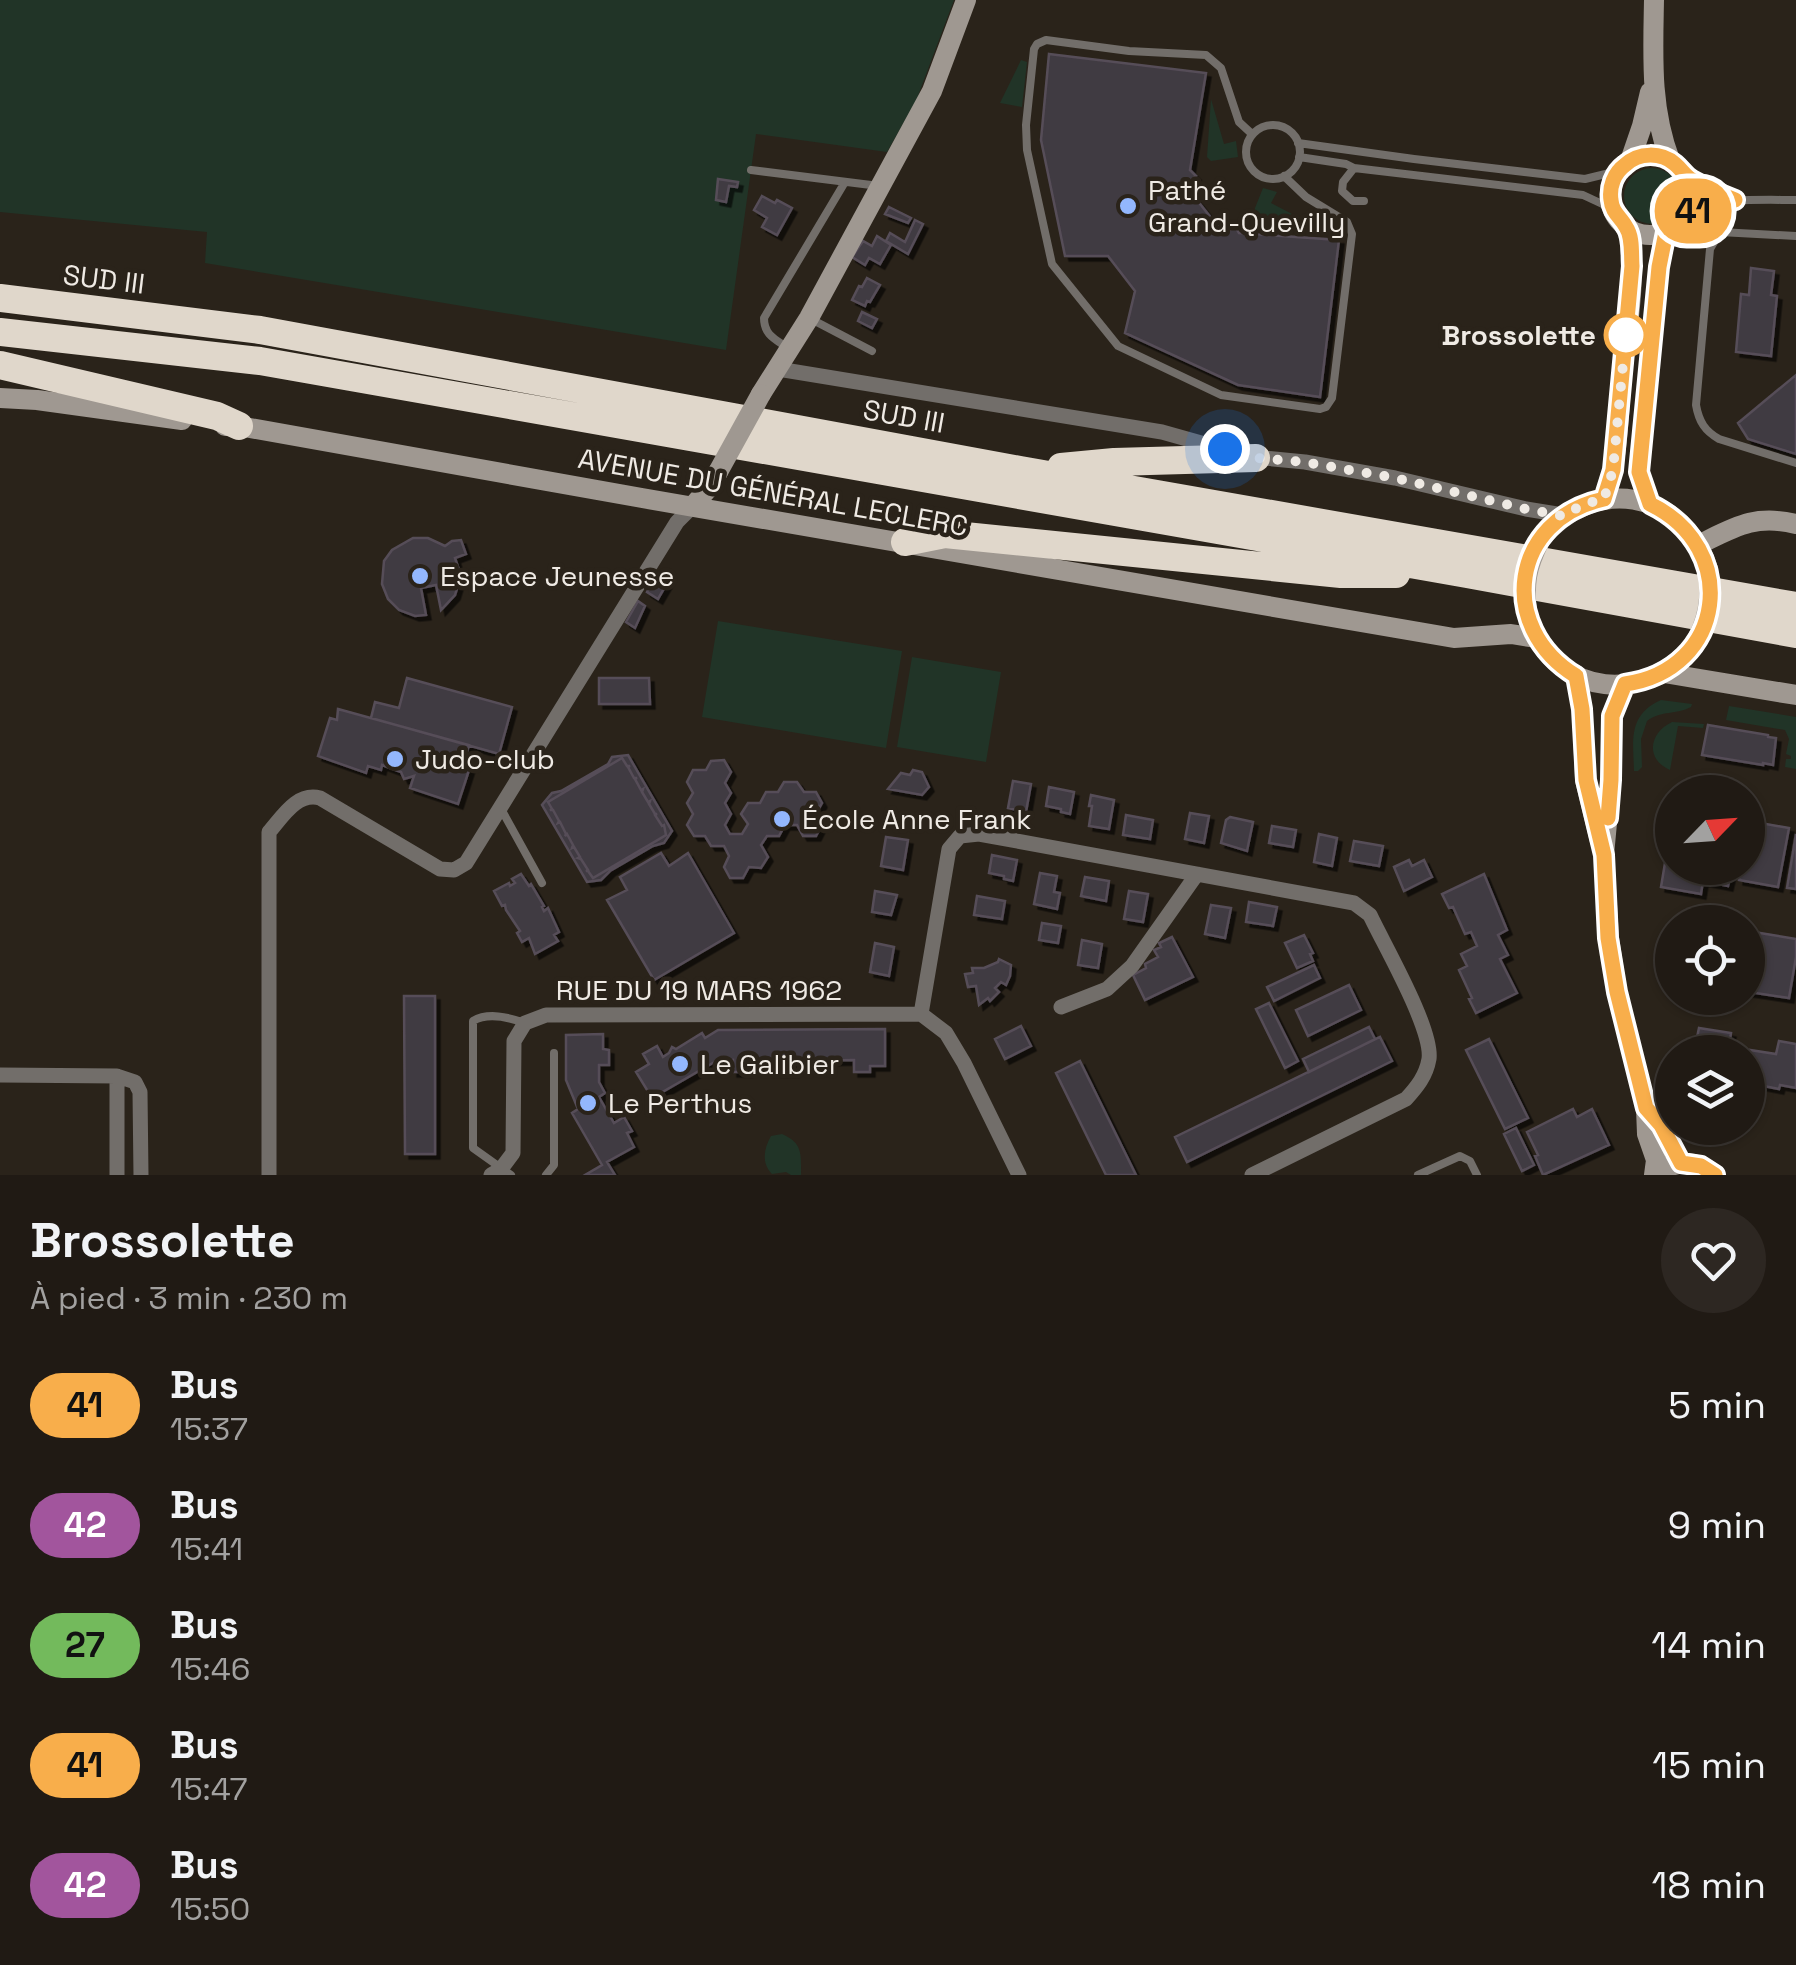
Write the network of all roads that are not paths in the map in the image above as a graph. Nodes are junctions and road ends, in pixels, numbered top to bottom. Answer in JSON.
{"nodes":[{"id":1,"x":966,"y":0,"type":"edge"},
{"id":2,"x":1654,"y":0,"type":"edge"},
{"id":3,"x":1652,"y":80,"type":"junction"},
{"id":4,"x":1252,"y":134,"type":"junction"},
{"id":5,"x":1298,"y":143,"type":"junction"},
{"id":6,"x":1299,"y":157,"type":"junction"},
{"id":7,"x":1670,"y":160,"type":"junction"},
{"id":8,"x":1624,"y":166,"type":"junction"},
{"id":9,"x":1354,"y":168,"type":"junction"},
{"id":10,"x":751,"y":170,"type":"dead end"},
{"id":11,"x":1284,"y":176,"type":"junction"},
{"id":12,"x":1687,"y":178,"type":"junction"},
{"id":13,"x":846,"y":182,"type":"junction"},
{"id":14,"x":879,"y":186,"type":"junction"},
{"id":15,"x":1735,"y":200,"type":"junction"},
{"id":16,"x":1796,"y":200,"type":"edge"},
{"id":17,"x":1364,"y":201,"type":"dead end"},
{"id":18,"x":1613,"y":209,"type":"junction"},
{"id":19,"x":1686,"y":214,"type":"junction"},
{"id":20,"x":1627,"y":227,"type":"junction"},
{"id":21,"x":1666,"y":232,"type":"junction"},
{"id":22,"x":1796,"y":236,"type":"edge"},
{"id":23,"x":0,"y":298,"type":"edge"},
{"id":24,"x":809,"y":318,"type":"junction"},
{"id":25,"x":0,"y":332,"type":"edge"},
{"id":26,"x":790,"y":349,"type":"junction"},
{"id":27,"x":872,"y":350,"type":"dead end"},
{"id":28,"x":0,"y":365,"type":"edge"},
{"id":29,"x":778,"y":369,"type":"junction"},
{"id":30,"x":0,"y":398,"type":"edge"},
{"id":31,"x":239,"y":426,"type":"junction"},
{"id":32,"x":1256,"y":458,"type":"junction"},
{"id":33,"x":1796,"y":463,"type":"edge"},
{"id":34,"x":1020,"y":470,"type":"junction"},
{"id":35,"x":1604,"y":499,"type":"junction"},
{"id":36,"x":1650,"y":504,"type":"junction"},
{"id":37,"x":693,"y":506,"type":"junction"},
{"id":38,"x":1563,"y":516,"type":"junction"},
{"id":39,"x":1796,"y":524,"type":"edge"},
{"id":40,"x":905,"y":542,"type":"junction"},
{"id":41,"x":1698,"y":545,"type":"junction"},
{"id":42,"x":1467,"y":574,"type":"junction"},
{"id":43,"x":1796,"y":606,"type":"edge"},
{"id":44,"x":1796,"y":634,"type":"edge"},
{"id":45,"x":1536,"y":638,"type":"junction"},
{"id":46,"x":1664,"y":672,"type":"junction"},
{"id":47,"x":1576,"y":676,"type":"junction"},
{"id":48,"x":1625,"y":684,"type":"junction"},
{"id":49,"x":1796,"y":695,"type":"edge"},
{"id":50,"x":500,"y":807,"type":"junction"},
{"id":51,"x":1604,"y":855,"type":"junction"},
{"id":52,"x":1197,"y":874,"type":"junction"},
{"id":53,"x":542,"y":883,"type":"dead end"},
{"id":54,"x":1061,"y":1007,"type":"dead end"},
{"id":55,"x":921,"y":1014,"type":"junction"},
{"id":56,"x":525,"y":1022,"type":"junction"},
{"id":57,"x":554,"y":1053,"type":"dead end"},
{"id":58,"x":0,"y":1076,"type":"edge"},
{"id":59,"x":117,"y":1076,"type":"junction"},
{"id":60,"x":1646,"y":1108,"type":"junction"},
{"id":61,"x":1681,"y":1163,"type":"junction"},
{"id":62,"x":501,"y":1173,"type":"edge"},
{"id":63,"x":117,"y":1175,"type":"edge"},
{"id":64,"x":140,"y":1175,"type":"edge"},
{"id":65,"x":269,"y":1175,"type":"edge"},
{"id":66,"x":546,"y":1175,"type":"edge"},
{"id":67,"x":1019,"y":1175,"type":"edge"},
{"id":68,"x":1252,"y":1175,"type":"edge"},
{"id":69,"x":1418,"y":1175,"type":"edge"},
{"id":70,"x":1478,"y":1175,"type":"edge"},
{"id":71,"x":1655,"y":1175,"type":"edge"},
{"id":72,"x":1715,"y":1175,"type":"edge"}],
"edges":[{"from":1,"to":14,"type":"main road"},
{"from":2,"to":3,"type":"main road"},
{"from":3,"to":7,"type":"main road"},
{"from":3,"to":8,"type":"main road"},
{"from":4,"to":5,"type":"lane"},
{"from":4,"to":11,"type":"lane"},
{"from":4,"to":11,"type":"lane"},
{"from":5,"to":6,"type":"lane"},
{"from":5,"to":8,"type":"lane"},
{"from":6,"to":9,"type":"lane"},
{"from":6,"to":11,"type":"lane"},
{"from":7,"to":8,"type":"main road"},
{"from":7,"to":12,"type":"main road"},
{"from":8,"to":18,"type":"main road"},
{"from":9,"to":17,"type":"lane"},
{"from":9,"to":18,"type":"lane"},
{"from":10,"to":13,"type":"lane"},
{"from":12,"to":15,"type":"lane"},
{"from":12,"to":19,"type":"main road"},
{"from":13,"to":14,"type":"lane"},
{"from":13,"to":26,"type":"lane"},
{"from":14,"to":24,"type":"main road"},
{"from":15,"to":16,"type":"lane"},
{"from":15,"to":19,"type":"lane"},
{"from":18,"to":20,"type":"main road"},
{"from":19,"to":21,"type":"main road"},
{"from":20,"to":21,"type":"main road"},
{"from":20,"to":35,"type":"main road"},
{"from":21,"to":36,"type":"main road"},
{"from":22,"to":33,"type":"lane"},
{"from":23,"to":34,"type":"highway","name":"SUD III"},
{"from":24,"to":26,"type":"main road"},
{"from":24,"to":27,"type":"lane"},
{"from":25,"to":42,"type":"highway","name":"SUD III"},
{"from":26,"to":29,"type":"main road"},
{"from":28,"to":31,"type":"highway"},
{"from":29,"to":32,"type":"street"},
{"from":29,"to":37,"type":"main road","bridge":true},
{"from":30,"to":31,"type":"main road","name":"AVENUE DU GÉNÉRAL LECLERC"},
{"from":31,"to":37,"type":"main road","name":"AVENUE DU GÉNÉRAL LECLERC"},
{"from":32,"to":34,"type":"highway"},
{"from":32,"to":38,"type":"street"},
{"from":34,"to":43,"type":"highway","name":"SUD III"},
{"from":35,"to":36,"type":"main road"},
{"from":35,"to":38,"type":"main road"},
{"from":36,"to":41,"type":"main road"},
{"from":37,"to":40,"type":"main road","name":"AVENUE DU GÉNÉRAL LECLERC"},
{"from":37,"to":50,"type":"street"},
{"from":38,"to":45,"type":"main road","bridge":true},
{"from":39,"to":41,"type":"main road"},
{"from":40,"to":42,"type":"highway"},
{"from":40,"to":45,"type":"main road","name":"AVENUE DU GÉNÉRAL LECLERC"},
{"from":41,"to":46,"type":"main road","bridge":true},
{"from":42,"to":44,"type":"highway","name":"SUD III"},
{"from":45,"to":47,"type":"main road"},
{"from":46,"to":48,"type":"main road"},
{"from":46,"to":49,"type":"main road"},
{"from":47,"to":48,"type":"main road"},
{"from":47,"to":51,"type":"main road"},
{"from":48,"to":51,"type":"main road"},
{"from":50,"to":53,"type":"lane"},
{"from":50,"to":65,"type":"street"},
{"from":51,"to":60,"type":"main road"},
{"from":52,"to":54,"type":"street"},
{"from":52,"to":55,"type":"street"},
{"from":52,"to":68,"type":"street"},
{"from":55,"to":56,"type":"street","name":"RUE DU 19 MARS 1962"},
{"from":55,"to":67,"type":"street"},
{"from":56,"to":62,"type":"street","name":"RUE DU 19 MARS 1962"},
{"from":56,"to":62,"type":"lane"},
{"from":57,"to":66,"type":"lane"},
{"from":58,"to":59,"type":"street"},
{"from":59,"to":63,"type":"street"},
{"from":59,"to":64,"type":"street"},
{"from":60,"to":61,"type":"main road"},
{"from":60,"to":71,"type":"main road"},
{"from":61,"to":71,"type":"main road"},
{"from":61,"to":72,"type":"main road"},
{"from":69,"to":70,"type":"lane"}]}
